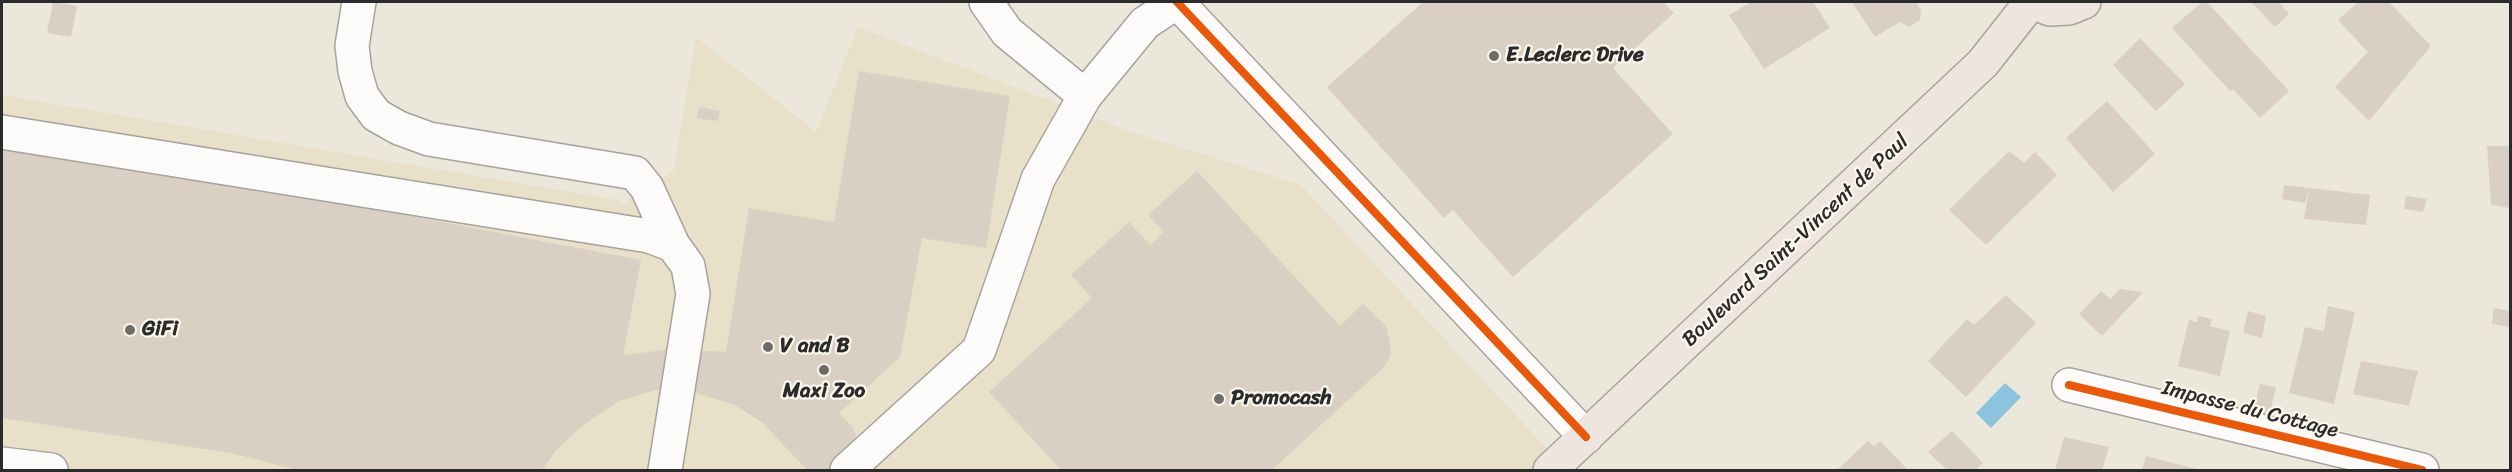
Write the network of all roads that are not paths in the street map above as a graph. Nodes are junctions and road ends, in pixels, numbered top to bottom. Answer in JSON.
{"nodes":[{"id":1,"x":359,"y":2,"type":"edge"},
{"id":2,"x":986,"y":2,"type":"edge"},
{"id":3,"x":1177,"y":2,"type":"edge"},
{"id":4,"x":2032,"y":2,"type":"edge"},
{"id":5,"x":2084,"y":2,"type":"edge"},
{"id":6,"x":1085,"y":96,"type":"junction"},
{"id":7,"x":2,"y":132,"type":"edge"},
{"id":8,"x":673,"y":245,"type":"junction"},
{"id":9,"x":2069,"y":385,"type":"dead end"},
{"id":10,"x":1586,"y":437,"type":"junction"},
{"id":11,"x":2,"y":464,"type":"edge"},
{"id":12,"x":51,"y":471,"type":"edge"},
{"id":13,"x":665,"y":471,"type":"edge"},
{"id":14,"x":847,"y":471,"type":"edge"},
{"id":15,"x":1550,"y":471,"type":"edge"},
{"id":16,"x":2422,"y":471,"type":"edge"}],
"edges":[{"from":1,"to":8,"type":"street"},
{"from":2,"to":6,"type":"street"},
{"from":3,"to":6,"type":"street"},
{"from":3,"to":10,"type":"street"},
{"from":4,"to":5,"type":"main road"},
{"from":4,"to":10,"type":"main road","name":"Boulevard Saint-Vincent de Paul"},
{"from":6,"to":14,"type":"street"},
{"from":7,"to":8,"type":"street"},
{"from":8,"to":13,"type":"street"},
{"from":9,"to":16,"type":"street","name":"Impasse du Cottage"},
{"from":10,"to":15,"type":"main road","name":"Boulevard Saint-Vincent de Paul"},
{"from":11,"to":12,"type":"street"}]}
